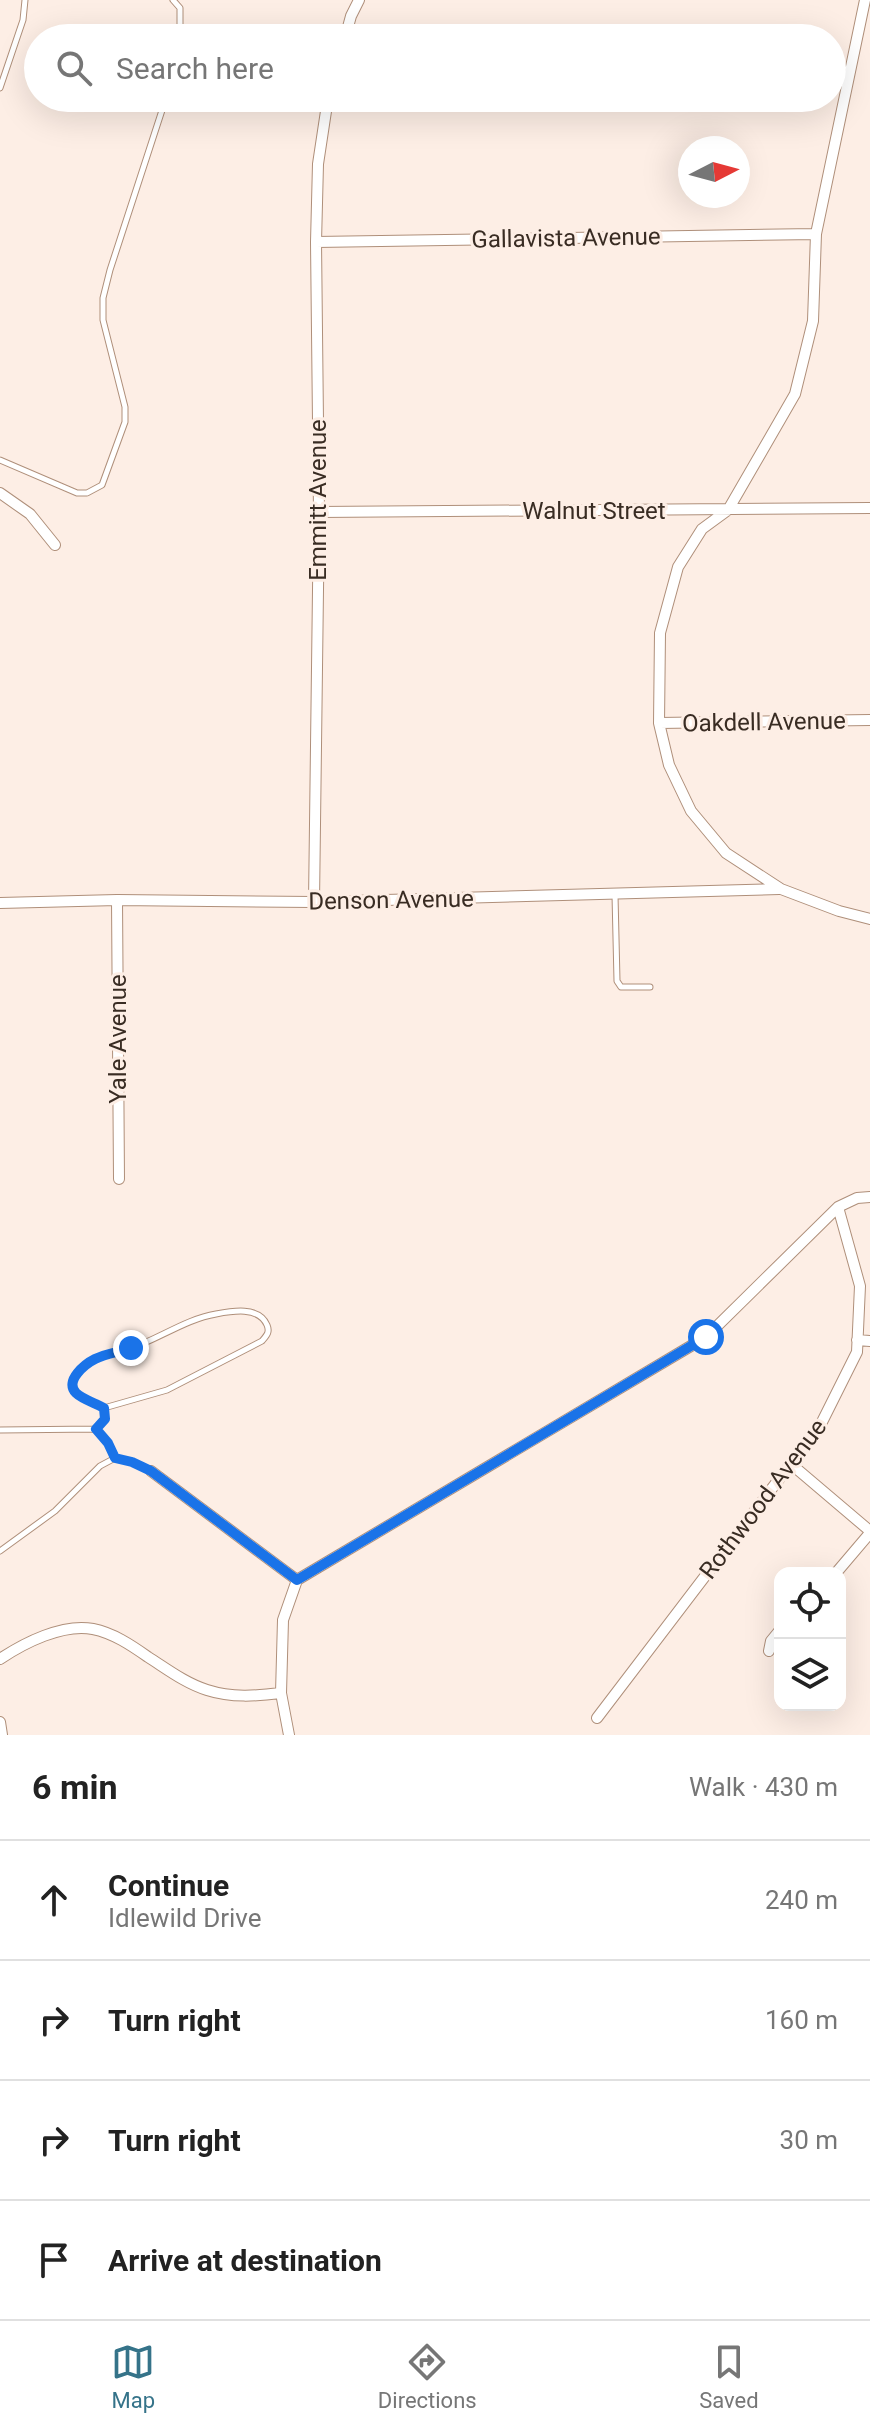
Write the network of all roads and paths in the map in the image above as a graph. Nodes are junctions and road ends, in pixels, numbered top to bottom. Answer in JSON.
{"nodes":[{"id":1,"x":25,"y":0,"type":"edge"},
{"id":2,"x":173,"y":0,"type":"edge"},
{"id":3,"x":359,"y":0,"type":"edge"},
{"id":4,"x":865,"y":0,"type":"edge"},
{"id":5,"x":180,"y":24,"type":"edge"},
{"id":6,"x":349,"y":24,"type":"edge"},
{"id":7,"x":0,"y":88,"type":"edge"},
{"id":8,"x":846,"y":91,"type":"edge"},
{"id":9,"x":161,"y":112,"type":"edge"},
{"id":10,"x":326,"y":112,"type":"edge"},
{"id":11,"x":842,"y":112,"type":"edge"},
{"id":12,"x":816,"y":234,"type":"junction"},
{"id":13,"x":316,"y":242,"type":"junction"},
{"id":14,"x":0,"y":460,"type":"edge"},
{"id":15,"x":0,"y":493,"type":"edge"},
{"id":16,"x":870,"y":508,"type":"edge"},
{"id":17,"x":728,"y":510,"type":"junction"},
{"id":18,"x":319,"y":512,"type":"junction"},
{"id":19,"x":55,"y":545,"type":"dead end"},
{"id":20,"x":870,"y":720,"type":"edge"},
{"id":21,"x":659,"y":723,"type":"junction"},
{"id":22,"x":781,"y":889,"type":"junction"},
{"id":23,"x":615,"y":894,"type":"junction"},
{"id":24,"x":117,"y":900,"type":"junction"},
{"id":25,"x":314,"y":902,"type":"junction"},
{"id":26,"x":0,"y":903,"type":"edge"},
{"id":27,"x":870,"y":919,"type":"edge"},
{"id":28,"x":650,"y":987,"type":"dead end"},
{"id":29,"x":119,"y":1179,"type":"dead end"},
{"id":30,"x":870,"y":1197,"type":"edge"},
{"id":31,"x":838,"y":1207,"type":"junction"},
{"id":32,"x":857,"y":1340,"type":"junction"},
{"id":33,"x":870,"y":1341,"type":"edge"},
{"id":34,"x":104,"y":1408,"type":"junction"},
{"id":35,"x":96,"y":1429,"type":"junction"},
{"id":36,"x":0,"y":1430,"type":"edge"},
{"id":37,"x":115,"y":1458,"type":"junction"},
{"id":38,"x":791,"y":1464,"type":"junction"},
{"id":39,"x":151,"y":1471,"type":"joint"},
{"id":40,"x":870,"y":1532,"type":"edge"},
{"id":41,"x":0,"y":1551,"type":"edge"},
{"id":42,"x":841,"y":1567,"type":"edge"},
{"id":43,"x":297,"y":1580,"type":"junction"},
{"id":44,"x":774,"y":1637,"type":"edge"},
{"id":45,"x":769,"y":1651,"type":"dead end"},
{"id":46,"x":0,"y":1659,"type":"edge"},
{"id":47,"x":281,"y":1693,"type":"junction"},
{"id":48,"x":597,"y":1718,"type":"dead end"},
{"id":49,"x":0,"y":1722,"type":"edge"},
{"id":50,"x":2,"y":1735,"type":"edge"},
{"id":51,"x":289,"y":1735,"type":"edge"}],
"edges":[{"from":1,"to":7,"type":"lane"},
{"from":2,"to":5,"type":"lane"},
{"from":3,"to":6,"type":"street"},
{"from":4,"to":8,"type":"street"},
{"from":9,"to":14,"type":"lane"},
{"from":10,"to":13,"type":"street","name":"Emmitt Avenue"},
{"from":11,"to":12,"type":"street"},
{"from":12,"to":13,"type":"street","name":"Gallavista Avenue"},
{"from":12,"to":17,"type":"street"},
{"from":13,"to":18,"type":"street","name":"Emmitt Avenue"},
{"from":15,"to":19,"type":"street"},
{"from":16,"to":17,"type":"street","name":"Walnut Street"},
{"from":17,"to":18,"type":"street","name":"Walnut Street"},
{"from":17,"to":21,"type":"street"},
{"from":18,"to":25,"type":"street","name":"Emmitt Avenue"},
{"from":20,"to":21,"type":"street","name":"Oakdell Avenue"},
{"from":21,"to":22,"type":"street"},
{"from":22,"to":23,"type":"street","name":"Denson Avenue"},
{"from":22,"to":27,"type":"street"},
{"from":23,"to":25,"type":"street","name":"Denson Avenue"},
{"from":23,"to":28,"type":"lane"},
{"from":24,"to":25,"type":"street","name":"Denson Avenue"},
{"from":24,"to":26,"type":"street","name":"Denson Avenue"},
{"from":24,"to":29,"type":"street","name":"Yale Avenue"},
{"from":30,"to":31,"type":"street"},
{"from":31,"to":32,"type":"street","name":"Rothwood Avenue"},
{"from":31,"to":43,"type":"street"},
{"from":32,"to":33,"type":"street"},
{"from":32,"to":38,"type":"street","name":"Rothwood Avenue"},
{"from":34,"to":34,"type":"lane"},
{"from":34,"to":35,"type":"lane"},
{"from":35,"to":36,"type":"lane"},
{"from":35,"to":37,"type":"lane"},
{"from":37,"to":39,"type":"lane"},
{"from":37,"to":41,"type":"lane"},
{"from":38,"to":40,"type":"street"},
{"from":38,"to":48,"type":"street","name":"Rothwood Avenue"},
{"from":39,"to":43,"type":"street"},
{"from":40,"to":42,"type":"street"},
{"from":43,"to":47,"type":"street"},
{"from":44,"to":45,"type":"street"},
{"from":46,"to":47,"type":"street"},
{"from":47,"to":51,"type":"street"},
{"from":49,"to":50,"type":"street"}]}
